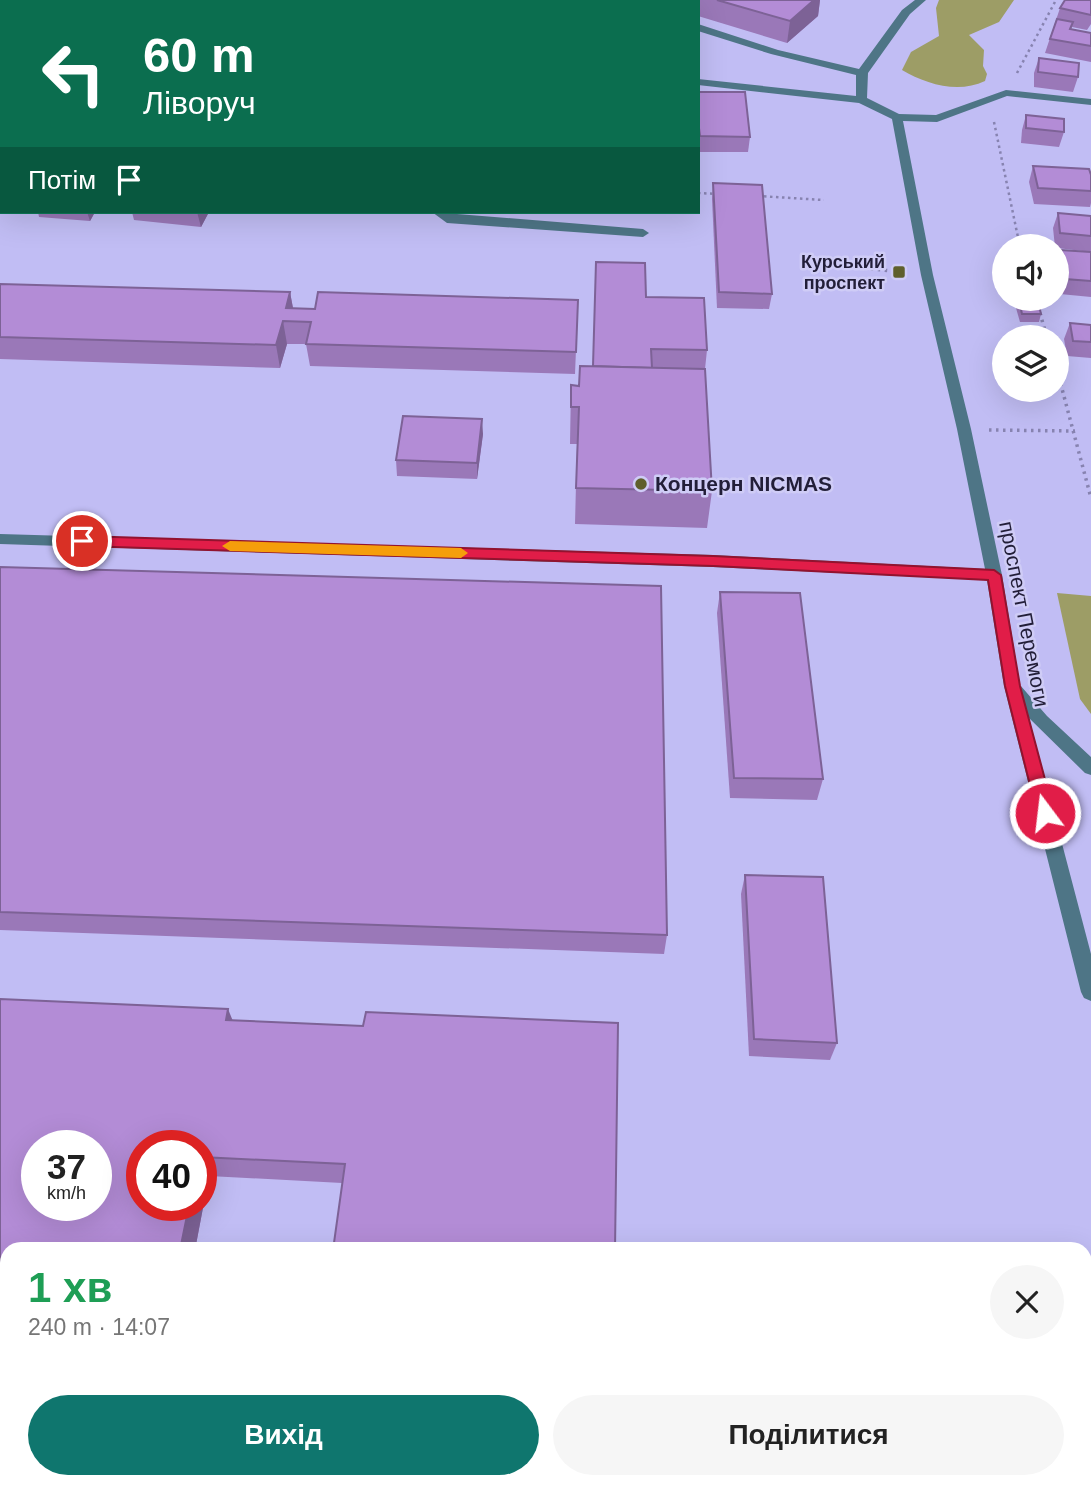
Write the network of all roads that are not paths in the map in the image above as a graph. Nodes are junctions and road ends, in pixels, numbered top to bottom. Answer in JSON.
{"nodes":[{"id":1,"x":921,"y":0,"type":"edge"},
{"id":2,"x":700,"y":28,"type":"edge"},
{"id":3,"x":862,"y":73,"type":"junction"},
{"id":4,"x":700,"y":82,"type":"edge"},
{"id":5,"x":861,"y":100,"type":"junction"},
{"id":6,"x":1091,"y":102,"type":"edge"},
{"id":7,"x":897,"y":117,"type":"junction"},
{"id":8,"x":441,"y":214,"type":"edge"},
{"id":9,"x":643,"y":233,"type":"dead end"},
{"id":10,"x":0,"y":539,"type":"edge"},
{"id":11,"x":994,"y":575,"type":"junction"},
{"id":12,"x":1013,"y":686,"type":"junction"},
{"id":13,"x":1091,"y":768,"type":"edge"},
{"id":14,"x":1091,"y":992,"type":"edge"}],
"edges":[{"from":1,"to":3,"type":"street"},
{"from":2,"to":3,"type":"street"},
{"from":3,"to":5,"type":"street"},
{"from":4,"to":5,"type":"street"},
{"from":5,"to":7,"type":"street"},
{"from":6,"to":7,"type":"street"},
{"from":7,"to":11,"type":"street","name":"проспект Перемоги"},
{"from":8,"to":9,"type":"street"},
{"from":10,"to":11,"type":"street"},
{"from":11,"to":12,"type":"street","name":"проспект Перемоги"},
{"from":12,"to":13,"type":"street"},
{"from":12,"to":14,"type":"street","name":"проспект Перемоги"}]}
